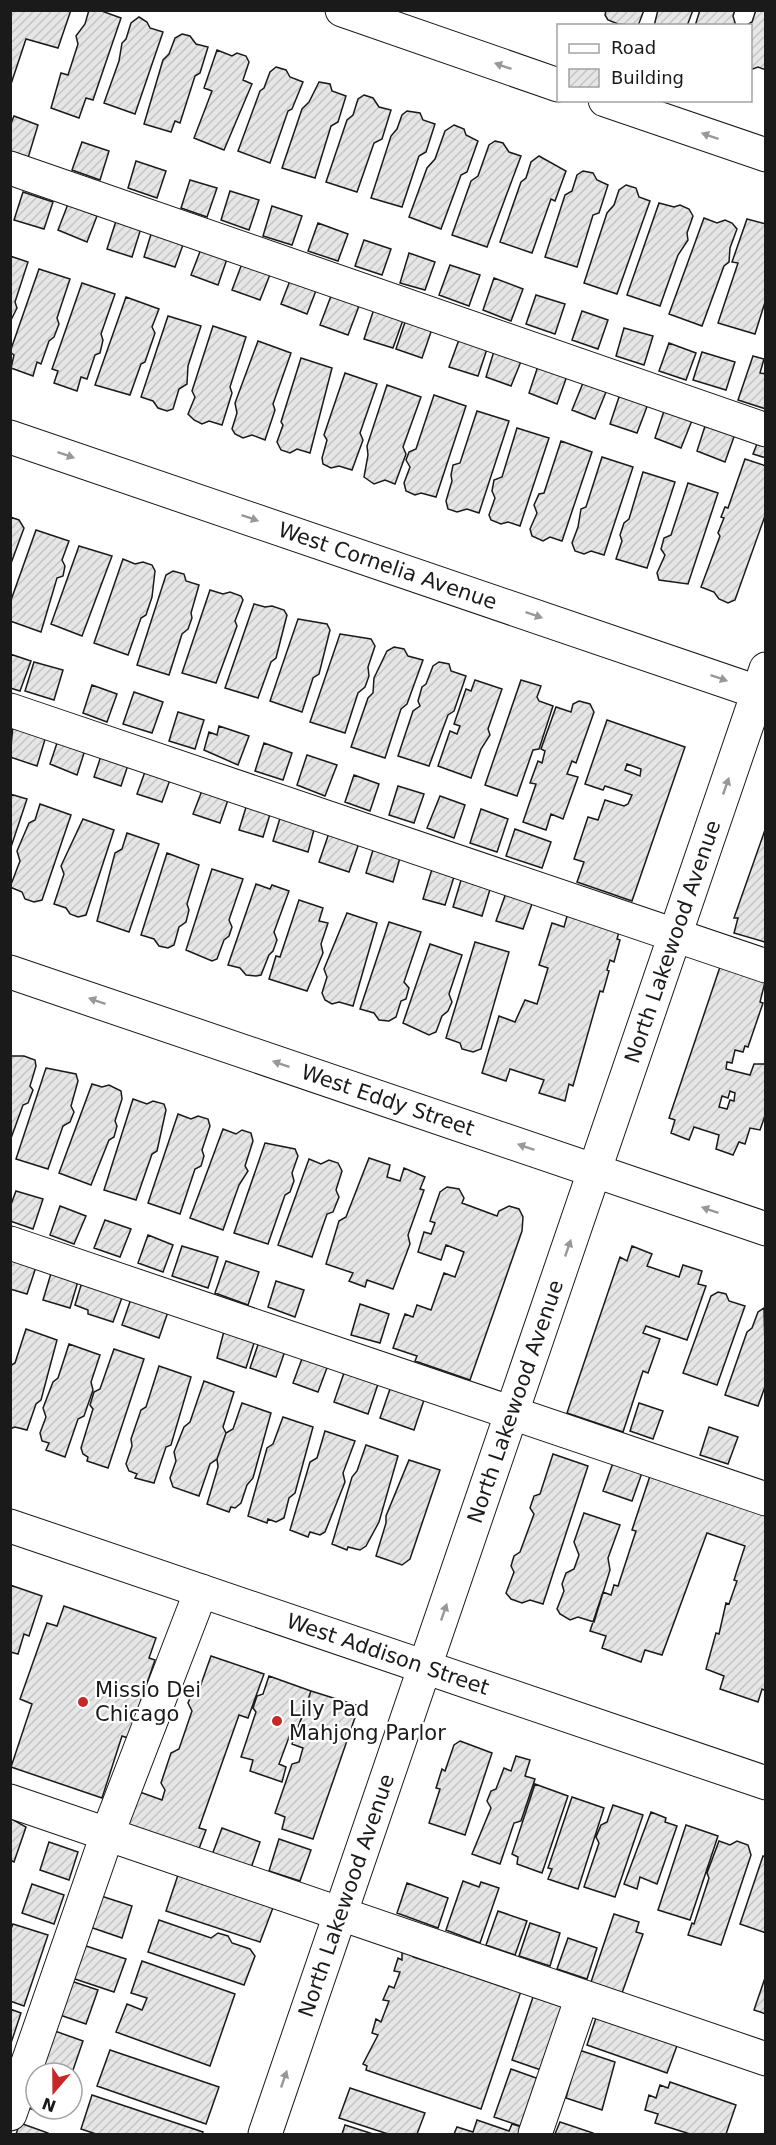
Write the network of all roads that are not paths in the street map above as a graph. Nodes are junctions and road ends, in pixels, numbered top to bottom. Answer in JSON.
{"nodes":[{"id":1,"x":342,"y":10,"type":"edge"},
{"id":2,"x":557,"y":85,"type":"edge"},
{"id":3,"x":611,"y":102,"type":"edge"},
{"id":4,"x":765,"y":155,"type":"edge"},
{"id":5,"x":10,"y":168,"type":"edge"},
{"id":6,"x":765,"y":430,"type":"edge"},
{"id":7,"x":10,"y":436,"type":"edge"},
{"id":8,"x":763,"y":685,"type":"edge"},
{"id":9,"x":10,"y":710,"type":"edge"},
{"id":10,"x":675,"y":935,"type":"junction"},
{"id":11,"x":765,"y":966,"type":"edge"},
{"id":12,"x":10,"y":972,"type":"edge"},
{"id":13,"x":594,"y":1170,"type":"junction"},
{"id":14,"x":765,"y":1229,"type":"edge"},
{"id":15,"x":10,"y":1243,"type":"edge"},
{"id":16,"x":511,"y":1414,"type":"junction"},
{"id":17,"x":765,"y":1499,"type":"edge"},
{"id":18,"x":10,"y":1526,"type":"edge"},
{"id":19,"x":201,"y":1591,"type":"junction"},
{"id":20,"x":424,"y":1667,"type":"junction"},
{"id":21,"x":765,"y":1783,"type":"edge"},
{"id":22,"x":10,"y":1801,"type":"edge"},
{"id":23,"x":107,"y":1835,"type":"junction"},
{"id":24,"x":340,"y":1915,"type":"junction"},
{"id":25,"x":582,"y":1997,"type":"junction"},
{"id":26,"x":765,"y":2059,"type":"edge"},
{"id":27,"x":10,"y":2114,"type":"edge"},
{"id":28,"x":265,"y":2134,"type":"edge"},
{"id":29,"x":535,"y":2134,"type":"edge"}],
"edges":[{"from":2,"to":1,"type":"street","one_way":true},
{"from":4,"to":3,"type":"street","one_way":true},
{"from":5,"to":6,"type":"street"},
{"from":7,"to":8,"type":"street","name":"West Cornelia Avenue","one_way":true},
{"from":10,"to":8,"type":"street","name":"North Lakewood Avenue","one_way":true},
{"from":9,"to":10,"type":"street"},
{"from":10,"to":11,"type":"street"},
{"from":10,"to":13,"type":"street","name":"North Lakewood Avenue"},
{"from":13,"to":12,"type":"street","name":"West Eddy Street","one_way":true},
{"from":14,"to":13,"type":"street","name":"West Eddy Street","one_way":true},
{"from":16,"to":13,"type":"street","name":"North Lakewood Avenue","one_way":true},
{"from":15,"to":16,"type":"street"},
{"from":16,"to":17,"type":"street"},
{"from":20,"to":16,"type":"street","name":"North Lakewood Avenue","one_way":true},
{"from":18,"to":19,"type":"street","name":"West Addison Street"},
{"from":19,"to":20,"type":"street","name":"West Addison Street"},
{"from":19,"to":23,"type":"street"},
{"from":20,"to":21,"type":"street","name":"West Addison Street"},
{"from":20,"to":24,"type":"street","name":"North Lakewood Avenue"},
{"from":22,"to":23,"type":"street"},
{"from":23,"to":24,"type":"street"},
{"from":23,"to":27,"type":"street"},
{"from":24,"to":25,"type":"street"},
{"from":28,"to":24,"type":"street","name":"North Lakewood Avenue","one_way":true},
{"from":25,"to":26,"type":"street"},
{"from":25,"to":29,"type":"street"}]}
